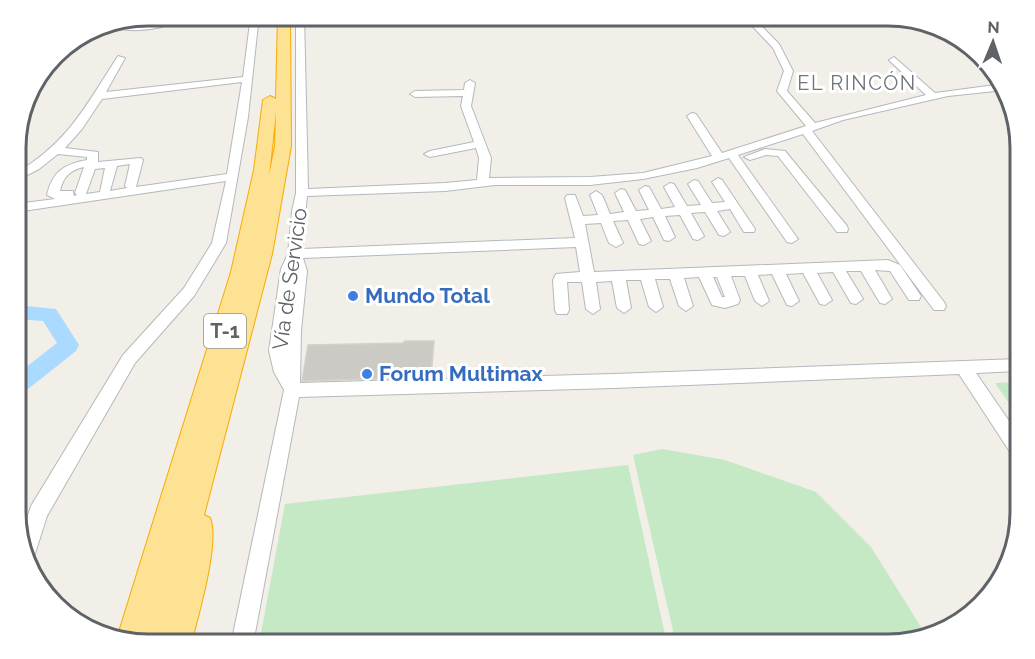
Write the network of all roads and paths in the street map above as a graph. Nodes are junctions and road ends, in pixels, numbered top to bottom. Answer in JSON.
{"nodes":[{"id":1,"x":254,"y":26,"type":"edge"},
{"id":2,"x":272,"y":26,"type":"edge"},
{"id":3,"x":284,"y":26,"type":"edge"},
{"id":4,"x":300,"y":26,"type":"edge"},
{"id":5,"x":758,"y":26,"type":"edge"},
{"id":6,"x":121,"y":58,"type":"dead end"},
{"id":7,"x":894,"y":60,"type":"dead end"},
{"id":8,"x":247,"y":79,"type":"junction"},
{"id":9,"x":994,"y":88,"type":"edge"},
{"id":10,"x":415,"y":94,"type":"dead end"},
{"id":11,"x":99,"y":96,"type":"junction"},
{"id":12,"x":934,"y":97,"type":"junction"},
{"id":13,"x":692,"y":116,"type":"dead end"},
{"id":14,"x":809,"y":128,"type":"junction"},
{"id":15,"x":480,"y":144,"type":"junction"},
{"id":16,"x":57,"y":151,"type":"junction"},
{"id":17,"x":430,"y":154,"type":"dead end"},
{"id":18,"x":735,"y":157,"type":"junction"},
{"id":19,"x":719,"y":158,"type":"junction"},
{"id":20,"x":112,"y":163,"type":"junction"},
{"id":21,"x":92,"y":164,"type":"junction"},
{"id":22,"x":26,"y":171,"type":"edge"},
{"id":23,"x":231,"y":177,"type":"junction"},
{"id":24,"x":489,"y":182,"type":"junction"},
{"id":25,"x":718,"y":182,"type":"dead end"},
{"id":26,"x":694,"y":184,"type":"dead end"},
{"id":27,"x":139,"y":186,"type":"junction"},
{"id":28,"x":670,"y":187,"type":"dead end"},
{"id":29,"x":105,"y":190,"type":"junction"},
{"id":30,"x":645,"y":190,"type":"dead end"},
{"id":31,"x":81,"y":193,"type":"junction"},
{"id":32,"x":302,"y":193,"type":"junction"},
{"id":33,"x":621,"y":193,"type":"dead end"},
{"id":34,"x":596,"y":195,"type":"dead end"},
{"id":35,"x":571,"y":198,"type":"dead end"},
{"id":36,"x":735,"y":205,"type":"junction"},
{"id":37,"x":26,"y":206,"type":"edge"},
{"id":38,"x":710,"y":207,"type":"junction"},
{"id":39,"x":684,"y":210,"type":"junction"},
{"id":40,"x":59,"y":213,"type":"dead end"},
{"id":41,"x":658,"y":213,"type":"junction"},
{"id":42,"x":633,"y":216,"type":"junction"},
{"id":43,"x":606,"y":219,"type":"junction"},
{"id":44,"x":578,"y":221,"type":"junction"},
{"id":45,"x":749,"y":228,"type":"dead end"},
{"id":46,"x":842,"y":229,"type":"dead end"},
{"id":47,"x":724,"y":232,"type":"dead end"},
{"id":48,"x":698,"y":236,"type":"dead end"},
{"id":49,"x":669,"y":237,"type":"dead end"},
{"id":50,"x":792,"y":239,"type":"dead end"},
{"id":51,"x":644,"y":241,"type":"dead end"},
{"id":52,"x":580,"y":242,"type":"junction"},
{"id":53,"x":616,"y":243,"type":"dead end"},
{"id":54,"x":295,"y":254,"type":"junction"},
{"id":55,"x":865,"y":266,"type":"junction"},
{"id":56,"x":837,"y":267,"type":"junction"},
{"id":57,"x":808,"y":269,"type":"junction"},
{"id":58,"x":777,"y":270,"type":"junction"},
{"id":59,"x":750,"y":272,"type":"junction"},
{"id":60,"x":704,"y":273,"type":"junction"},
{"id":61,"x":723,"y":273,"type":"junction"},
{"id":62,"x":676,"y":274,"type":"junction"},
{"id":63,"x":647,"y":275,"type":"junction"},
{"id":64,"x":588,"y":276,"type":"junction"},
{"id":65,"x":618,"y":276,"type":"junction"},
{"id":66,"x":914,"y":296,"type":"dead end"},
{"id":67,"x":856,"y":299,"type":"dead end"},
{"id":68,"x":885,"y":299,"type":"dead end"},
{"id":69,"x":792,"y":300,"type":"dead end"},
{"id":70,"x":825,"y":300,"type":"dead end"},
{"id":71,"x":762,"y":301,"type":"dead end"},
{"id":72,"x":686,"y":306,"type":"dead end"},
{"id":73,"x":939,"y":306,"type":"dead end"},
{"id":74,"x":624,"y":308,"type":"dead end"},
{"id":75,"x":656,"y":308,"type":"dead end"},
{"id":76,"x":593,"y":309,"type":"dead end"},
{"id":77,"x":562,"y":310,"type":"dead end"},
{"id":78,"x":1009,"y":365,"type":"edge"},
{"id":79,"x":963,"y":367,"type":"junction"},
{"id":80,"x":292,"y":390,"type":"junction"},
{"id":81,"x":1009,"y":436,"type":"edge"},
{"id":82,"x":204,"y":471,"type":"junction"},
{"id":83,"x":30,"y":541,"type":"edge"},
{"id":84,"x":134,"y":632,"type":"edge"},
{"id":85,"x":158,"y":634,"type":"edge"},
{"id":86,"x":178,"y":634,"type":"edge"},
{"id":87,"x":244,"y":634,"type":"edge"}],
"edges":[{"from":1,"to":8,"type":"street"},
{"from":2,"to":84,"type":"highway","number":"T-1"},
{"from":3,"to":82,"type":"highway","number":"T-1"},
{"from":4,"to":32,"type":"street","name":"Vía de Servicio"},
{"from":5,"to":14,"type":"street"},
{"from":6,"to":11,"type":"street"},
{"from":7,"to":12,"type":"street"},
{"from":8,"to":11,"type":"street"},
{"from":8,"to":23,"type":"street"},
{"from":9,"to":12,"type":"street"},
{"from":10,"to":15,"type":"street"},
{"from":11,"to":16,"type":"street"},
{"from":12,"to":14,"type":"street"},
{"from":13,"to":19,"type":"street"},
{"from":14,"to":18,"type":"street"},
{"from":14,"to":73,"type":"street"},
{"from":15,"to":17,"type":"street"},
{"from":15,"to":24,"type":"street"},
{"from":16,"to":21,"type":"street"},
{"from":16,"to":22,"type":"street"},
{"from":18,"to":19,"type":"street"},
{"from":18,"to":46,"type":"street"},
{"from":18,"to":50,"type":"street"},
{"from":19,"to":24,"type":"street"},
{"from":20,"to":21,"type":"street"},
{"from":20,"to":27,"type":"street"},
{"from":20,"to":29,"type":"street"},
{"from":21,"to":31,"type":"street"},
{"from":21,"to":31,"type":"street"},
{"from":23,"to":27,"type":"street"},
{"from":23,"to":83,"type":"street"},
{"from":24,"to":32,"type":"street"},
{"from":25,"to":36,"type":"street"},
{"from":26,"to":38,"type":"street"},
{"from":27,"to":29,"type":"street"},
{"from":27,"to":37,"type":"street"},
{"from":27,"to":40,"type":"street"},
{"from":28,"to":39,"type":"street"},
{"from":29,"to":31,"type":"street"},
{"from":30,"to":41,"type":"street"},
{"from":32,"to":54,"type":"street","name":"Vía de Servicio"},
{"from":33,"to":42,"type":"street"},
{"from":34,"to":43,"type":"street"},
{"from":35,"to":44,"type":"street"},
{"from":36,"to":38,"type":"street"},
{"from":36,"to":45,"type":"street"},
{"from":38,"to":39,"type":"street"},
{"from":38,"to":47,"type":"street"},
{"from":39,"to":41,"type":"street"},
{"from":39,"to":48,"type":"street"},
{"from":41,"to":42,"type":"street"},
{"from":41,"to":49,"type":"street"},
{"from":42,"to":43,"type":"street"},
{"from":42,"to":51,"type":"street"},
{"from":43,"to":44,"type":"street"},
{"from":43,"to":53,"type":"street"},
{"from":44,"to":52,"type":"street"},
{"from":52,"to":54,"type":"street"},
{"from":52,"to":64,"type":"street"},
{"from":54,"to":80,"type":"street","name":"Vía de Servicio"},
{"from":55,"to":56,"type":"street"},
{"from":55,"to":66,"type":"street"},
{"from":55,"to":68,"type":"street"},
{"from":56,"to":57,"type":"street"},
{"from":56,"to":67,"type":"street"},
{"from":57,"to":58,"type":"street"},
{"from":57,"to":70,"type":"street"},
{"from":58,"to":59,"type":"street"},
{"from":58,"to":69,"type":"street"},
{"from":59,"to":61,"type":"street"},
{"from":59,"to":71,"type":"street"},
{"from":60,"to":61,"type":"street"},
{"from":60,"to":61,"type":"street"},
{"from":60,"to":62,"type":"street"},
{"from":62,"to":63,"type":"street"},
{"from":62,"to":72,"type":"street"},
{"from":63,"to":65,"type":"street"},
{"from":63,"to":75,"type":"street"},
{"from":64,"to":65,"type":"street"},
{"from":64,"to":76,"type":"street"},
{"from":64,"to":77,"type":"street"},
{"from":65,"to":74,"type":"street"},
{"from":78,"to":79,"type":"street"},
{"from":79,"to":80,"type":"street"},
{"from":79,"to":81,"type":"street"},
{"from":80,"to":87,"type":"street"},
{"from":82,"to":85,"type":"highway","number":"T-1"},
{"from":82,"to":86,"type":"highway"}]}
